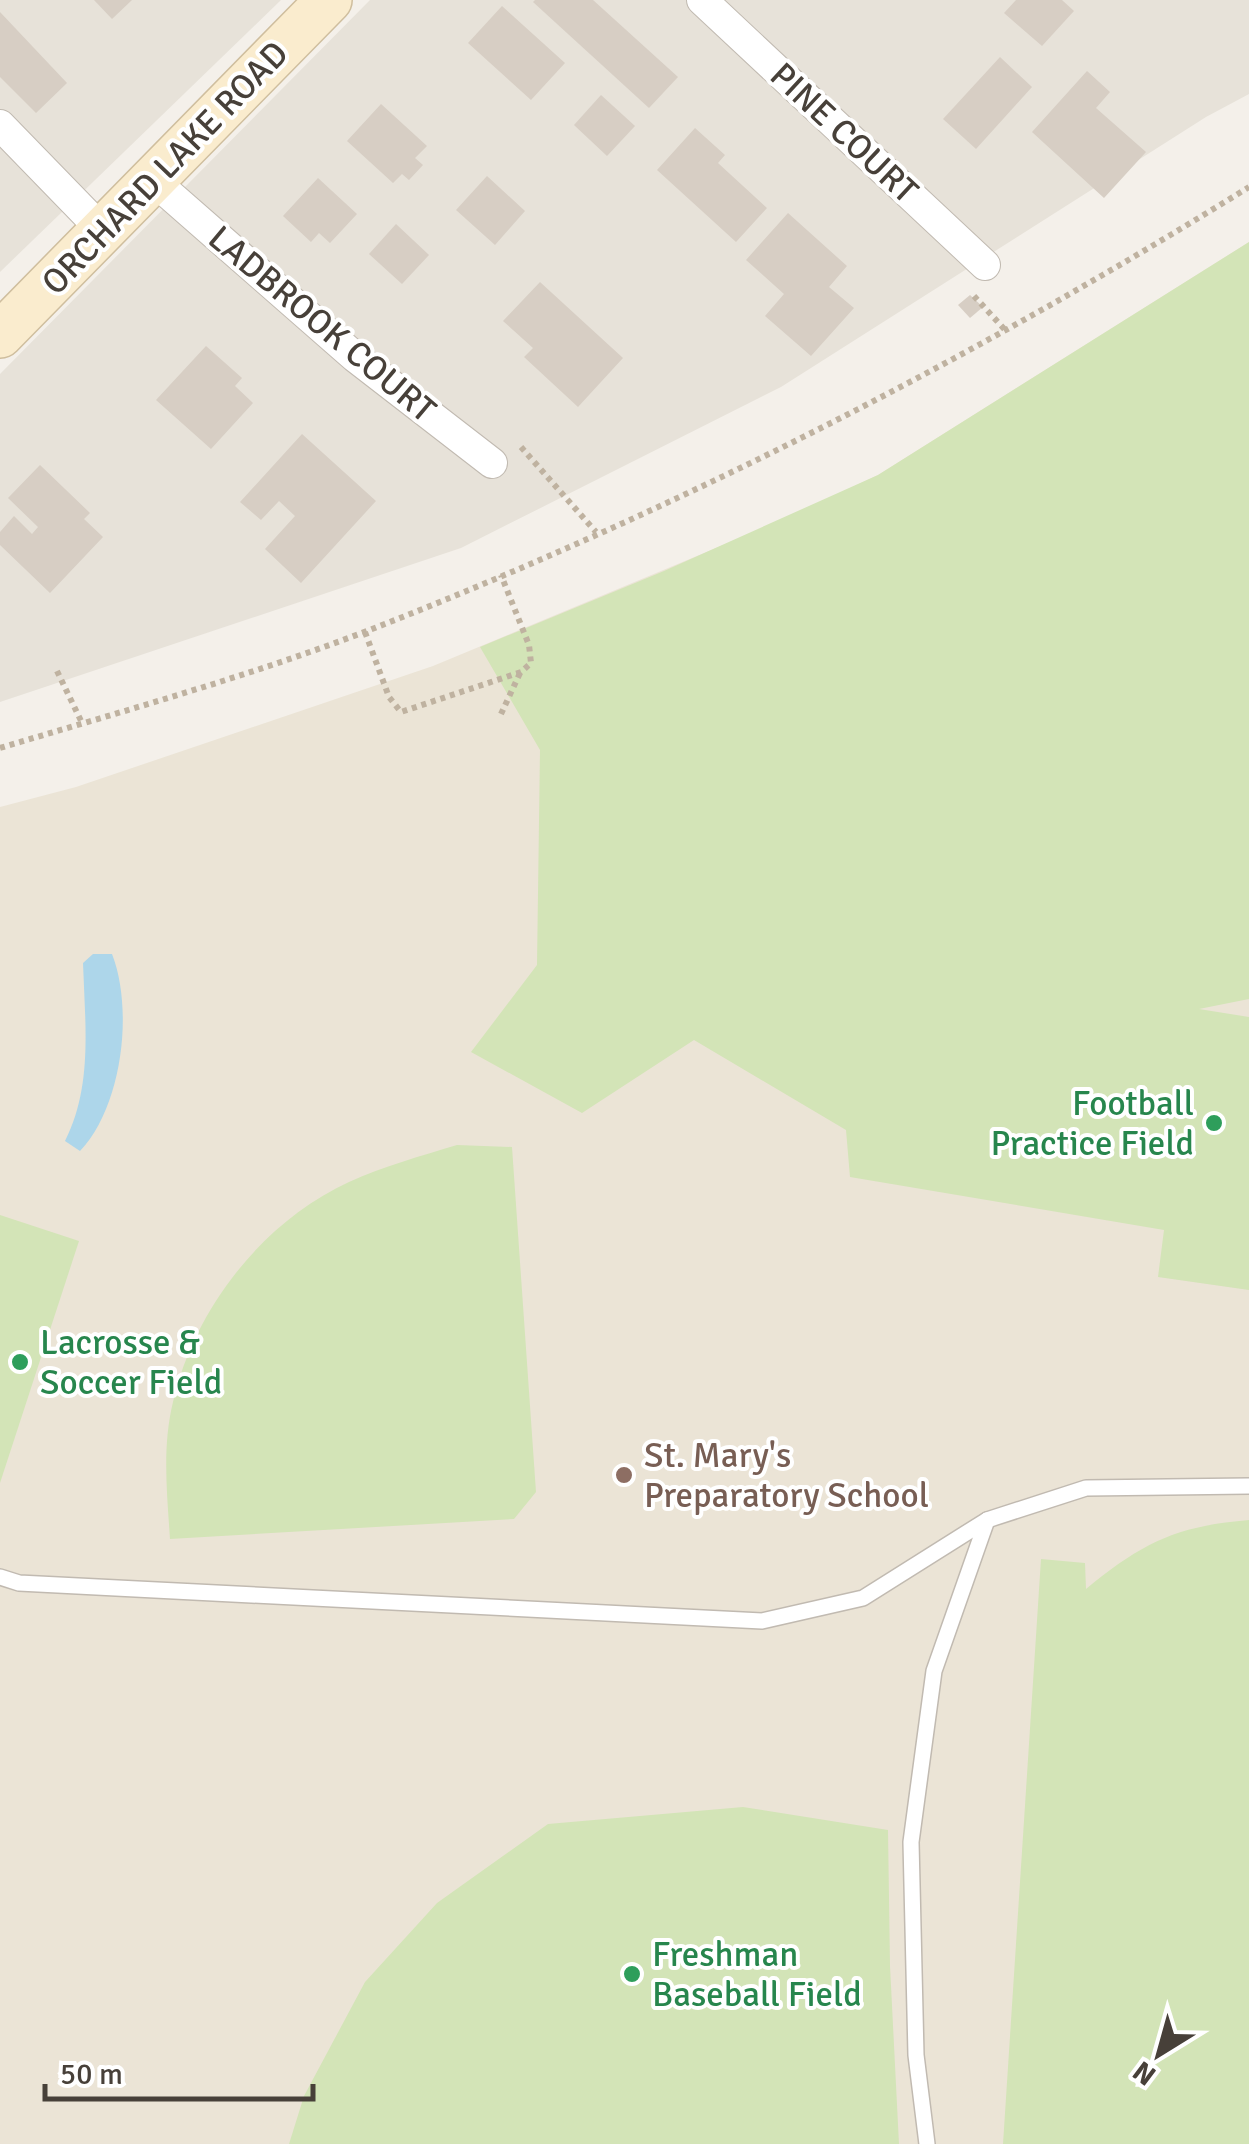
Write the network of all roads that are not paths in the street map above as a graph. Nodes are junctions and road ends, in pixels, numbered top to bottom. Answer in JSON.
{"nodes":[{"id":1,"x":329,"y":0,"type":"edge"},
{"id":2,"x":702,"y":0,"type":"edge"},
{"id":3,"x":0,"y":124,"type":"edge"},
{"id":4,"x":154,"y":181,"type":"junction"},
{"id":5,"x":104,"y":231,"type":"junction"},
{"id":6,"x":976,"y":277,"type":"road end"},
{"id":7,"x":0,"y":335,"type":"edge"},
{"id":8,"x":492,"y":463,"type":"dead end"},
{"id":9,"x":1249,"y":1486,"type":"edge"},
{"id":10,"x":986,"y":1520,"type":"junction"},
{"id":11,"x":0,"y":1577,"type":"edge"},
{"id":12,"x":927,"y":2144,"type":"edge"}],
"edges":[{"from":1,"to":4,"type":"main road","name":"ORCHARD LAKE ROAD"},
{"from":2,"to":6,"type":"street","name":"PINE COURT"},
{"from":3,"to":5,"type":"street"},
{"from":4,"to":5,"type":"main road","name":"ORCHARD LAKE ROAD"},
{"from":4,"to":8,"type":"street","name":"LADBROOK COURT"},
{"from":5,"to":7,"type":"main road","name":"ORCHARD LAKE ROAD"},
{"from":9,"to":10,"type":"lane"},
{"from":10,"to":11,"type":"lane"},
{"from":10,"to":12,"type":"lane"}]}
